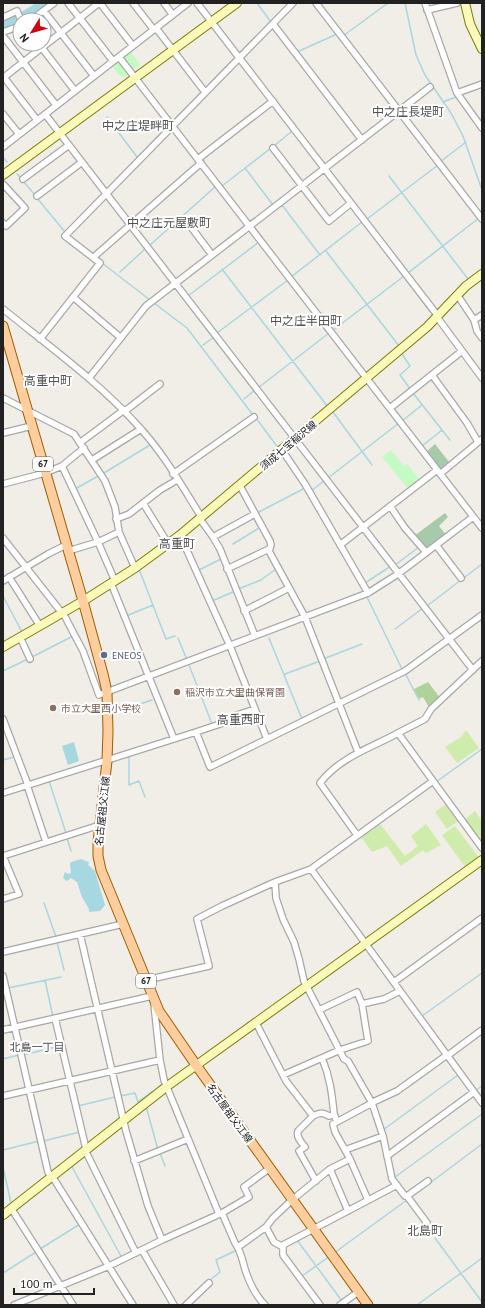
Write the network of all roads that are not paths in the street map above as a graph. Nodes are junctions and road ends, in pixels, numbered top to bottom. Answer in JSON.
{"nodes":[{"id":1,"x":54,"y":3,"type":"edge"},
{"id":2,"x":68,"y":3,"type":"edge"},
{"id":3,"x":100,"y":3,"type":"edge"},
{"id":4,"x":133,"y":3,"type":"edge"},
{"id":5,"x":164,"y":3,"type":"edge"},
{"id":6,"x":188,"y":3,"type":"edge"},
{"id":7,"x":197,"y":3,"type":"edge"},
{"id":8,"x":237,"y":3,"type":"edge"},
{"id":9,"x":293,"y":3,"type":"edge"},
{"id":10,"x":316,"y":3,"type":"edge"},
{"id":11,"x":425,"y":3,"type":"edge"},
{"id":12,"x":457,"y":3,"type":"edge"},
{"id":13,"x":465,"y":3,"type":"edge"},
{"id":14,"x":427,"y":10,"type":"junction"},
{"id":15,"x":44,"y":11,"type":"joint"},
{"id":16,"x":173,"y":15,"type":"junction"},
{"id":17,"x":80,"y":18,"type":"junction"},
{"id":18,"x":212,"y":22,"type":"junction"},
{"id":19,"x":273,"y":24,"type":"junction"},
{"id":20,"x":155,"y":29,"type":"junction"},
{"id":21,"x":61,"y":33,"type":"junction"},
{"id":22,"x":3,"y":36,"type":"edge"},
{"id":23,"x":52,"y":39,"type":"edge"},
{"id":24,"x":133,"y":46,"type":"junction"},
{"id":25,"x":173,"y":50,"type":"junction"},
{"id":26,"x":482,"y":50,"type":"edge"},
{"id":27,"x":34,"y":52,"type":"edge"},
{"id":28,"x":45,"y":52,"type":"edge"},
{"id":29,"x":119,"y":56,"type":"junction"},
{"id":30,"x":240,"y":58,"type":"junction"},
{"id":31,"x":113,"y":61,"type":"junction"},
{"id":32,"x":23,"y":62,"type":"junction"},
{"id":33,"x":94,"y":76,"type":"junction"},
{"id":34,"x":3,"y":77,"type":"edge"},
{"id":35,"x":135,"y":77,"type":"junction"},
{"id":36,"x":482,"y":84,"type":"edge"},
{"id":37,"x":430,"y":87,"type":"dead end"},
{"id":38,"x":75,"y":91,"type":"junction"},
{"id":39,"x":205,"y":92,"type":"junction"},
{"id":40,"x":457,"y":93,"type":"junction"},
{"id":41,"x":273,"y":101,"type":"junction"},
{"id":42,"x":56,"y":105,"type":"junction"},
{"id":43,"x":399,"y":111,"type":"junction"},
{"id":44,"x":3,"y":114,"type":"edge"},
{"id":45,"x":45,"y":114,"type":"junction"},
{"id":46,"x":37,"y":120,"type":"junction"},
{"id":47,"x":173,"y":126,"type":"junction"},
{"id":48,"x":482,"y":128,"type":"edge"},
{"id":49,"x":60,"y":133,"type":"junction"},
{"id":50,"x":19,"y":134,"type":"junction"},
{"id":51,"x":362,"y":140,"type":"junction"},
{"id":52,"x":69,"y":145,"type":"junction"},
{"id":53,"x":3,"y":147,"type":"edge"},
{"id":54,"x":273,"y":148,"type":"dead end"},
{"id":55,"x":200,"y":161,"type":"junction"},
{"id":56,"x":82,"y":162,"type":"junction"},
{"id":57,"x":324,"y":169,"type":"junction"},
{"id":58,"x":3,"y":175,"type":"edge"},
{"id":59,"x":23,"y":179,"type":"dead end"},
{"id":60,"x":3,"y":184,"type":"edge"},
{"id":61,"x":302,"y":186,"type":"junction"},
{"id":62,"x":106,"y":193,"type":"junction"},
{"id":63,"x":37,"y":196,"type":"dead end"},
{"id":64,"x":351,"y":203,"type":"junction"},
{"id":65,"x":482,"y":219,"type":"edge"},
{"id":66,"x":3,"y":223,"type":"edge"},
{"id":67,"x":188,"y":223,"type":"dead end"},
{"id":68,"x":130,"y":225,"type":"junction"},
{"id":69,"x":250,"y":226,"type":"junction"},
{"id":70,"x":96,"y":255,"type":"dead end"},
{"id":71,"x":212,"y":255,"type":"junction"},
{"id":72,"x":482,"y":274,"type":"edge"},
{"id":73,"x":175,"y":283,"type":"junction"},
{"id":74,"x":458,"y":296,"type":"junction"},
{"id":75,"x":73,"y":297,"type":"junction"},
{"id":76,"x":3,"y":309,"type":"edge"},
{"id":77,"x":482,"y":315,"type":"edge"},
{"id":78,"x":438,"y":317,"type":"junction"},
{"id":79,"x":474,"y":320,"type":"junction"},
{"id":80,"x":3,"y":326,"type":"edge"},
{"id":81,"x":121,"y":338,"type":"junction"},
{"id":82,"x":482,"y":338,"type":"edge"},
{"id":83,"x":40,"y":339,"type":"junction"},
{"id":84,"x":462,"y":351,"type":"junction"},
{"id":85,"x":432,"y":375,"type":"junction"},
{"id":86,"x":89,"y":378,"type":"junction"},
{"id":87,"x":482,"y":378,"type":"edge"},
{"id":88,"x":367,"y":379,"type":"junction"},
{"id":89,"x":160,"y":384,"type":"dead end"},
{"id":90,"x":3,"y":398,"type":"edge"},
{"id":91,"x":390,"y":408,"type":"junction"},
{"id":92,"x":27,"y":410,"type":"junction"},
{"id":93,"x":124,"y":410,"type":"junction"},
{"id":94,"x":254,"y":417,"type":"dead end"},
{"id":95,"x":32,"y":426,"type":"junction"},
{"id":96,"x":141,"y":429,"type":"junction"},
{"id":97,"x":3,"y":433,"type":"edge"},
{"id":98,"x":295,"y":440,"type":"junction"},
{"id":99,"x":480,"y":441,"type":"edge"},
{"id":100,"x":82,"y":445,"type":"junction"},
{"id":101,"x":282,"y":450,"type":"junction"},
{"id":102,"x":92,"y":460,"type":"junction"},
{"id":103,"x":62,"y":466,"type":"junction"},
{"id":104,"x":439,"y":472,"type":"junction"},
{"id":105,"x":45,"y":473,"type":"junction"},
{"id":106,"x":173,"y":474,"type":"junction"},
{"id":107,"x":177,"y":480,"type":"junction"},
{"id":108,"x":3,"y":484,"type":"edge"},
{"id":109,"x":240,"y":486,"type":"junction"},
{"id":110,"x":143,"y":503,"type":"junction"},
{"id":111,"x":390,"y":506,"type":"junction"},
{"id":112,"x":255,"y":514,"type":"junction"},
{"id":113,"x":473,"y":517,"type":"junction"},
{"id":114,"x":116,"y":519,"type":"junction"},
{"id":115,"x":201,"y":519,"type":"junction"},
{"id":116,"x":363,"y":527,"type":"junction"},
{"id":117,"x":482,"y":528,"type":"edge"},
{"id":118,"x":119,"y":532,"type":"junction"},
{"id":119,"x":180,"y":536,"type":"junction"},
{"id":120,"x":214,"y":537,"type":"junction"},
{"id":121,"x":3,"y":538,"type":"edge"},
{"id":122,"x":98,"y":542,"type":"junction"},
{"id":123,"x":169,"y":545,"type":"junction"},
{"id":124,"x":340,"y":545,"type":"junction"},
{"id":125,"x":436,"y":545,"type":"junction"},
{"id":126,"x":67,"y":548,"type":"junction"},
{"id":127,"x":269,"y":549,"type":"junction"},
{"id":128,"x":426,"y":552,"type":"junction"},
{"id":129,"x":25,"y":567,"type":"junction"},
{"id":130,"x":135,"y":568,"type":"junction"},
{"id":131,"x":227,"y":569,"type":"junction"},
{"id":132,"x":398,"y":574,"type":"junction"},
{"id":133,"x":9,"y":577,"type":"junction"},
{"id":134,"x":461,"y":578,"type":"dead end"},
{"id":135,"x":3,"y":581,"type":"edge"},
{"id":136,"x":113,"y":582,"type":"junction"},
{"id":137,"x":289,"y":588,"type":"junction"},
{"id":138,"x":368,"y":593,"type":"junction"},
{"id":139,"x":83,"y":602,"type":"junction"},
{"id":140,"x":244,"y":611,"type":"junction"},
{"id":141,"x":62,"y":613,"type":"junction"},
{"id":142,"x":482,"y":615,"type":"edge"},
{"id":143,"x":305,"y":618,"type":"junction"},
{"id":144,"x":40,"y":626,"type":"junction"},
{"id":145,"x":255,"y":636,"type":"junction"},
{"id":146,"x":20,"y":637,"type":"junction"},
{"id":147,"x":449,"y":639,"type":"junction"},
{"id":148,"x":3,"y":646,"type":"edge"},
{"id":149,"x":230,"y":646,"type":"junction"},
{"id":150,"x":30,"y":659,"type":"dead end"},
{"id":151,"x":482,"y":661,"type":"edge"},
{"id":152,"x":472,"y":670,"type":"junction"},
{"id":153,"x":148,"y":676,"type":"junction"},
{"id":154,"x":106,"y":692,"type":"junction"},
{"id":155,"x":339,"y":704,"type":"junction"},
{"id":156,"x":255,"y":709,"type":"junction"},
{"id":157,"x":3,"y":719,"type":"edge"},
{"id":158,"x":4,"y":726,"type":"edge"},
{"id":159,"x":196,"y":732,"type":"junction"},
{"id":160,"x":398,"y":733,"type":"junction"},
{"id":161,"x":174,"y":739,"type":"junction"},
{"id":162,"x":267,"y":739,"type":"junction"},
{"id":163,"x":358,"y":752,"type":"junction"},
{"id":164,"x":107,"y":760,"type":"junction"},
{"id":165,"x":433,"y":781,"type":"junction"},
{"id":166,"x":28,"y":785,"type":"junction"},
{"id":167,"x":3,"y":793,"type":"edge"},
{"id":168,"x":100,"y":825,"type":"junction"},
{"id":169,"x":357,"y":835,"type":"junction"},
{"id":170,"x":46,"y":842,"type":"junction"},
{"id":171,"x":482,"y":848,"type":"edge"},
{"id":172,"x":3,"y":856,"type":"edge"},
{"id":173,"x":482,"y":860,"type":"edge"},
{"id":174,"x":311,"y":869,"type":"junction"},
{"id":175,"x":275,"y":882,"type":"junction"},
{"id":176,"x":3,"y":899,"type":"edge"},
{"id":177,"x":482,"y":918,"type":"edge"},
{"id":178,"x":123,"y":924,"type":"junction"},
{"id":179,"x":80,"y":934,"type":"junction"},
{"id":180,"x":366,"y":944,"type":"junction"},
{"id":181,"x":3,"y":952,"type":"edge"},
{"id":182,"x":3,"y":976,"type":"edge"},
{"id":183,"x":146,"y":980,"type":"junction"},
{"id":184,"x":394,"y":982,"type":"junction"},
{"id":185,"x":307,"y":986,"type":"junction"},
{"id":186,"x":400,"y":991,"type":"junction"},
{"id":187,"x":152,"y":997,"type":"junction"},
{"id":188,"x":362,"y":1004,"type":"junction"},
{"id":189,"x":97,"y":1008,"type":"junction"},
{"id":190,"x":319,"y":1010,"type":"junction"},
{"id":191,"x":55,"y":1018,"type":"junction"},
{"id":192,"x":256,"y":1023,"type":"junction"},
{"id":193,"x":15,"y":1027,"type":"junction"},
{"id":194,"x":3,"y":1030,"type":"edge"},
{"id":195,"x":482,"y":1030,"type":"edge"},
{"id":196,"x":340,"y":1050,"type":"junction"},
{"id":197,"x":447,"y":1055,"type":"junction"},
{"id":198,"x":322,"y":1058,"type":"junction"},
{"id":199,"x":160,"y":1060,"type":"junction"},
{"id":200,"x":196,"y":1066,"type":"junction"},
{"id":201,"x":112,"y":1071,"type":"junction"},
{"id":202,"x":283,"y":1075,"type":"junction"},
{"id":203,"x":70,"y":1080,"type":"junction"},
{"id":204,"x":166,"y":1087,"type":"junction"},
{"id":205,"x":29,"y":1090,"type":"junction"},
{"id":206,"x":474,"y":1092,"type":"junction"},
{"id":207,"x":3,"y":1096,"type":"edge"},
{"id":208,"x":372,"y":1103,"type":"junction"},
{"id":209,"x":482,"y":1103,"type":"edge"},
{"id":210,"x":334,"y":1114,"type":"junction"},
{"id":211,"x":312,"y":1116,"type":"junction"},
{"id":212,"x":123,"y":1120,"type":"junction"},
{"id":213,"x":337,"y":1122,"type":"junction"},
{"id":214,"x":383,"y":1136,"type":"junction"},
{"id":215,"x":188,"y":1140,"type":"junction"},
{"id":216,"x":86,"y":1150,"type":"junction"},
{"id":217,"x":345,"y":1150,"type":"junction"},
{"id":218,"x":387,"y":1156,"type":"junction"},
{"id":219,"x":350,"y":1159,"type":"junction"},
{"id":220,"x":134,"y":1161,"type":"junction"},
{"id":221,"x":270,"y":1168,"type":"junction"},
{"id":222,"x":330,"y":1169,"type":"junction"},
{"id":223,"x":52,"y":1176,"type":"junction"},
{"id":224,"x":316,"y":1181,"type":"junction"},
{"id":225,"x":428,"y":1181,"type":"dead end"},
{"id":226,"x":397,"y":1185,"type":"junction"},
{"id":227,"x":407,"y":1196,"type":"junction"},
{"id":228,"x":292,"y":1200,"type":"junction"},
{"id":229,"x":368,"y":1200,"type":"junction"},
{"id":230,"x":11,"y":1208,"type":"junction"},
{"id":231,"x":348,"y":1211,"type":"junction"},
{"id":232,"x":220,"y":1214,"type":"junction"},
{"id":233,"x":3,"y":1215,"type":"edge"},
{"id":234,"x":426,"y":1223,"type":"dead end"},
{"id":235,"x":266,"y":1227,"type":"junction"},
{"id":236,"x":314,"y":1229,"type":"junction"},
{"id":237,"x":162,"y":1240,"type":"junction"},
{"id":238,"x":238,"y":1247,"type":"junction"},
{"id":239,"x":283,"y":1247,"type":"junction"},
{"id":240,"x":139,"y":1252,"type":"junction"},
{"id":241,"x":109,"y":1266,"type":"junction"},
{"id":242,"x":210,"y":1283,"type":"dead end"},
{"id":243,"x":61,"y":1286,"type":"junction"},
{"id":244,"x":358,"y":1292,"type":"junction"},
{"id":245,"x":14,"y":1305,"type":"edge"},
{"id":246,"x":73,"y":1305,"type":"edge"},
{"id":247,"x":133,"y":1305,"type":"edge"},
{"id":248,"x":174,"y":1305,"type":"edge"},
{"id":249,"x":186,"y":1305,"type":"edge"},
{"id":250,"x":265,"y":1305,"type":"edge"},
{"id":251,"x":320,"y":1305,"type":"edge"},
{"id":252,"x":340,"y":1305,"type":"edge"},
{"id":253,"x":368,"y":1305,"type":"edge"}],
"edges":[{"from":1,"to":15,"type":"street"},
{"from":2,"to":17,"type":"street"},
{"from":3,"to":17,"type":"street"},
{"from":3,"to":24,"type":"street"},
{"from":4,"to":20,"type":"street"},
{"from":5,"to":16,"type":"street"},
{"from":6,"to":16,"type":"street"},
{"from":7,"to":18,"type":"street"},
{"from":8,"to":18,"type":"street"},
{"from":9,"to":19,"type":"street"},
{"from":10,"to":43,"type":"street"},
{"from":11,"to":14,"type":"street"},
{"from":12,"to":14,"type":"street"},
{"from":13,"to":26,"type":"street"},
{"from":14,"to":40,"type":"street"},
{"from":15,"to":21,"type":"street"},
{"from":16,"to":20,"type":"street"},
{"from":17,"to":21,"type":"street"},
{"from":17,"to":31,"type":"street"},
{"from":18,"to":25,"type":"street"},
{"from":18,"to":30,"type":"street"},
{"from":19,"to":30,"type":"street"},
{"from":19,"to":51,"type":"street"},
{"from":20,"to":24,"type":"street"},
{"from":20,"to":25,"type":"street"},
{"from":21,"to":23,"type":"street"},
{"from":21,"to":33,"type":"street"},
{"from":22,"to":32,"type":"street"},
{"from":24,"to":29,"type":"street"},
{"from":25,"to":35,"type":"street"},
{"from":25,"to":39,"type":"street"},
{"from":27,"to":32,"type":"street"},
{"from":28,"to":38,"type":"street"},
{"from":29,"to":31,"type":"street"},
{"from":29,"to":35,"type":"street"},
{"from":30,"to":39,"type":"street"},
{"from":30,"to":41,"type":"street"},
{"from":31,"to":33,"type":"street"},
{"from":32,"to":34,"type":"street"},
{"from":32,"to":42,"type":"street"},
{"from":33,"to":38,"type":"street"},
{"from":34,"to":46,"type":"street"},
{"from":35,"to":47,"type":"street"},
{"from":35,"to":49,"type":"street"},
{"from":36,"to":40,"type":"street"},
{"from":37,"to":43,"type":"street"},
{"from":38,"to":42,"type":"street"},
{"from":39,"to":47,"type":"street"},
{"from":40,"to":48,"type":"street"},
{"from":41,"to":55,"type":"street"},
{"from":41,"to":57,"type":"street"},
{"from":42,"to":45,"type":"street"},
{"from":43,"to":51,"type":"street"},
{"from":43,"to":65,"type":"street"},
{"from":44,"to":50,"type":"street"},
{"from":45,"to":46,"type":"street"},
{"from":45,"to":49,"type":"street"},
{"from":46,"to":50,"type":"street"},
{"from":47,"to":55,"type":"street"},
{"from":47,"to":62,"type":"street"},
{"from":49,"to":52,"type":"street"},
{"from":49,"to":58,"type":"street"},
{"from":50,"to":53,"type":"street"},
{"from":51,"to":57,"type":"street"},
{"from":52,"to":56,"type":"street"},
{"from":52,"to":59,"type":"street"},
{"from":54,"to":61,"type":"street"},
{"from":55,"to":68,"type":"street"},
{"from":55,"to":69,"type":"street"},
{"from":56,"to":62,"type":"street"},
{"from":56,"to":63,"type":"street"},
{"from":57,"to":61,"type":"street"},
{"from":57,"to":64,"type":"street"},
{"from":60,"to":66,"type":"street"},
{"from":61,"to":64,"type":"street"},
{"from":61,"to":69,"type":"street"},
{"from":62,"to":68,"type":"street"},
{"from":62,"to":75,"type":"street"},
{"from":64,"to":78,"type":"street"},
{"from":67,"to":71,"type":"street"},
{"from":68,"to":70,"type":"street"},
{"from":68,"to":73,"type":"street"},
{"from":69,"to":71,"type":"street"},
{"from":69,"to":88,"type":"street"},
{"from":71,"to":73,"type":"street"},
{"from":72,"to":74,"type":"street","name":"須成七宝稲沢線"},
{"from":73,"to":81,"type":"street"},
{"from":73,"to":98,"type":"street"},
{"from":74,"to":78,"type":"street","name":"須成七宝稲沢線"},
{"from":74,"to":79,"type":"street"},
{"from":75,"to":81,"type":"street"},
{"from":75,"to":83,"type":"street"},
{"from":76,"to":83,"type":"street"},
{"from":77,"to":79,"type":"street"},
{"from":78,"to":84,"type":"street"},
{"from":78,"to":88,"type":"street","name":"須成七宝稲沢線"},
{"from":79,"to":82,"type":"street"},
{"from":80,"to":92,"type":"main road","name":"名古屋祖父江線","number":"67"},
{"from":81,"to":86,"type":"street"},
{"from":83,"to":86,"type":"street"},
{"from":84,"to":85,"type":"street"},
{"from":84,"to":87,"type":"street"},
{"from":85,"to":91,"type":"street"},
{"from":85,"to":99,"type":"street"},
{"from":86,"to":93,"type":"street"},
{"from":88,"to":91,"type":"street"},
{"from":88,"to":98,"type":"street","name":"須成七宝稲沢線"},
{"from":89,"to":93,"type":"street"},
{"from":90,"to":92,"type":"street"},
{"from":91,"to":104,"type":"street"},
{"from":92,"to":95,"type":"main road","name":"名古屋祖父江線","number":"67"},
{"from":92,"to":100,"type":"street"},
{"from":93,"to":96,"type":"street"},
{"from":93,"to":100,"type":"street"},
{"from":94,"to":106,"type":"street"},
{"from":95,"to":97,"type":"street"},
{"from":95,"to":105,"type":"main road","name":"名古屋祖父江線","number":"67"},
{"from":96,"to":102,"type":"street"},
{"from":96,"to":106,"type":"street"},
{"from":98,"to":101,"type":"street","name":"須成七宝稲沢線"},
{"from":98,"to":116,"type":"street"},
{"from":99,"to":104,"type":"street"},
{"from":100,"to":102,"type":"street"},
{"from":100,"to":103,"type":"street"},
{"from":101,"to":109,"type":"street","name":"須成七宝稲沢線"},
{"from":101,"to":124,"type":"street"},
{"from":102,"to":114,"type":"street"},
{"from":103,"to":105,"type":"street"},
{"from":103,"to":122,"type":"street"},
{"from":104,"to":111,"type":"street"},
{"from":104,"to":113,"type":"street"},
{"from":105,"to":108,"type":"street"},
{"from":105,"to":126,"type":"main road","name":"名古屋祖父江線","number":"67"},
{"from":106,"to":107,"type":"street"},
{"from":107,"to":110,"type":"street"},
{"from":107,"to":115,"type":"street"},
{"from":109,"to":112,"type":"street"},
{"from":109,"to":115,"type":"street","name":"須成七宝稲沢線"},
{"from":110,"to":114,"type":"street"},
{"from":110,"to":123,"type":"street"},
{"from":111,"to":116,"type":"street"},
{"from":111,"to":128,"type":"street"},
{"from":112,"to":120,"type":"street"},
{"from":112,"to":127,"type":"street"},
{"from":113,"to":117,"type":"street"},
{"from":113,"to":125,"type":"street"},
{"from":114,"to":118,"type":"street"},
{"from":115,"to":119,"type":"street","name":"須成七宝稲沢線"},
{"from":115,"to":120,"type":"street"},
{"from":116,"to":124,"type":"street"},
{"from":116,"to":132,"type":"street"},
{"from":118,"to":122,"type":"street"},
{"from":118,"to":130,"type":"street"},
{"from":119,"to":123,"type":"street","name":"須成七宝稲沢線"},
{"from":119,"to":149,"type":"street"},
{"from":120,"to":131,"type":"street"},
{"from":121,"to":129,"type":"street"},
{"from":122,"to":126,"type":"street"},
{"from":122,"to":136,"type":"street"},
{"from":123,"to":130,"type":"street","name":"須成七宝稲沢線"},
{"from":124,"to":138,"type":"street"},
{"from":125,"to":128,"type":"street"},
{"from":125,"to":134,"type":"street"},
{"from":126,"to":129,"type":"street"},
{"from":126,"to":139,"type":"main road","name":"名古屋祖父江線","number":"67"},
{"from":127,"to":131,"type":"street"},
{"from":127,"to":137,"type":"street"},
{"from":128,"to":132,"type":"street"},
{"from":129,"to":133,"type":"street"},
{"from":129,"to":141,"type":"street"},
{"from":130,"to":136,"type":"street","name":"須成七宝稲沢線"},
{"from":131,"to":140,"type":"street"},
{"from":132,"to":138,"type":"street"},
{"from":132,"to":147,"type":"street"},
{"from":133,"to":135,"type":"street"},
{"from":133,"to":144,"type":"street"},
{"from":136,"to":139,"type":"street","name":"須成七宝稲沢線"},
{"from":136,"to":153,"type":"street"},
{"from":137,"to":140,"type":"street"},
{"from":137,"to":143,"type":"street"},
{"from":138,"to":143,"type":"street"},
{"from":139,"to":141,"type":"street","name":"須成七宝稲沢線"},
{"from":139,"to":154,"type":"main road","name":"名古屋祖父江線","number":"67"},
{"from":140,"to":145,"type":"street"},
{"from":141,"to":144,"type":"street","name":"須成七宝稲沢線"},
{"from":141,"to":154,"type":"street"},
{"from":142,"to":147,"type":"street"},
{"from":143,"to":145,"type":"street"},
{"from":143,"to":155,"type":"street"},
{"from":144,"to":146,"type":"street","name":"須成七宝稲沢線"},
{"from":145,"to":149,"type":"street"},
{"from":146,"to":148,"type":"street","name":"須成七宝稲沢線"},
{"from":146,"to":150,"type":"street"},
{"from":147,"to":152,"type":"street"},
{"from":147,"to":155,"type":"street"},
{"from":149,"to":153,"type":"street"},
{"from":149,"to":156,"type":"street"},
{"from":151,"to":152,"type":"street"},
{"from":152,"to":160,"type":"street"},
{"from":153,"to":154,"type":"street"},
{"from":153,"to":161,"type":"street"},
{"from":154,"to":164,"type":"main road","name":"名古屋祖父江線","number":"67"},
{"from":155,"to":162,"type":"street"},
{"from":155,"to":163,"type":"street"},
{"from":156,"to":159,"type":"street"},
{"from":156,"to":162,"type":"street"},
{"from":157,"to":158,"type":"street"},
{"from":158,"to":166,"type":"street"},
{"from":159,"to":161,"type":"street"},
{"from":159,"to":162,"type":"street"},
{"from":160,"to":163,"type":"street"},
{"from":160,"to":165,"type":"street"},
{"from":161,"to":164,"type":"street"},
{"from":163,"to":169,"type":"street"},
{"from":164,"to":166,"type":"street"},
{"from":164,"to":168,"type":"main road","name":"名古屋祖父江線","number":"67"},
{"from":165,"to":169,"type":"street"},
{"from":165,"to":171,"type":"street"},
{"from":166,"to":167,"type":"street"},
{"from":166,"to":170,"type":"street"},
{"from":168,"to":170,"type":"street"},
{"from":168,"to":178,"type":"main road","name":"名古屋祖父江線","number":"67"},
{"from":169,"to":174,"type":"street"},
{"from":170,"to":172,"type":"street"},
{"from":172,"to":176,"type":"street"},
{"from":173,"to":180,"type":"street"},
{"from":174,"to":175,"type":"street"},
{"from":174,"to":180,"type":"street"},
{"from":175,"to":183,"type":"street"},
{"from":175,"to":185,"type":"street"},
{"from":177,"to":184,"type":"street"},
{"from":178,"to":179,"type":"street"},
{"from":178,"to":183,"type":"main road","name":"名古屋祖父江線","number":"67"},
{"from":179,"to":181,"type":"street"},
{"from":179,"to":189,"type":"street"},
{"from":180,"to":184,"type":"street"},
{"from":180,"to":185,"type":"street"},
{"from":182,"to":193,"type":"street"},
{"from":183,"to":187,"type":"main road","name":"名古屋祖父江線","number":"67"},
{"from":184,"to":186,"type":"street"},
{"from":185,"to":190,"type":"street"},
{"from":185,"to":192,"type":"street"},
{"from":186,"to":188,"type":"street"},
{"from":186,"to":197,"type":"street"},
{"from":187,"to":189,"type":"street"},
{"from":187,"to":199,"type":"street"},
{"from":187,"to":200,"type":"main road","name":"名古屋祖父江線","number":"67"},
{"from":188,"to":190,"type":"street"},
{"from":188,"to":196,"type":"street"},
{"from":189,"to":191,"type":"street"},
{"from":189,"to":201,"type":"street"},
{"from":190,"to":196,"type":"street"},
{"from":191,"to":193,"type":"street"},
{"from":191,"to":203,"type":"street"},
{"from":192,"to":200,"type":"street"},
{"from":192,"to":202,"type":"street"},
{"from":193,"to":194,"type":"street"},
{"from":193,"to":205,"type":"street"},
{"from":195,"to":197,"type":"street"},
{"from":196,"to":198,"type":"street"},
{"from":196,"to":208,"type":"street"},
{"from":197,"to":206,"type":"street"},
{"from":197,"to":208,"type":"street"},
{"from":198,"to":202,"type":"street"},
{"from":198,"to":210,"type":"street"},
{"from":199,"to":201,"type":"street"},
{"from":199,"to":204,"type":"street"},
{"from":200,"to":204,"type":"street"},
{"from":200,"to":221,"type":"main road","name":"名古屋祖父江線","number":"67"},
{"from":201,"to":203,"type":"street"},
{"from":201,"to":212,"type":"street"},
{"from":202,"to":211,"type":"street"},
{"from":203,"to":205,"type":"street"},
{"from":203,"to":216,"type":"street"},
{"from":204,"to":212,"type":"street"},
{"from":204,"to":215,"type":"street"},
{"from":205,"to":207,"type":"street"},
{"from":205,"to":223,"type":"street"},
{"from":206,"to":209,"type":"street"},
{"from":206,"to":218,"type":"street"},
{"from":208,"to":213,"type":"street"},
{"from":208,"to":214,"type":"street"},
{"from":210,"to":211,"type":"street"},
{"from":210,"to":213,"type":"street"},
{"from":211,"to":224,"type":"street"},
{"from":212,"to":216,"type":"street"},
{"from":212,"to":220,"type":"street"},
{"from":213,"to":217,"type":"street"},
{"from":214,"to":217,"type":"street"},
{"from":214,"to":218,"type":"street"},
{"from":215,"to":220,"type":"street"},
{"from":215,"to":232,"type":"street"},
{"from":216,"to":223,"type":"street"},
{"from":216,"to":240,"type":"street"},
{"from":217,"to":219,"type":"street"},
{"from":218,"to":226,"type":"street"},
{"from":219,"to":222,"type":"street"},
{"from":219,"to":229,"type":"street"},
{"from":220,"to":237,"type":"street"},
{"from":221,"to":228,"type":"main road","name":"名古屋祖父江線","number":"67"},
{"from":221,"to":232,"type":"street"},
{"from":222,"to":224,"type":"street"},
{"from":222,"to":231,"type":"street"},
{"from":223,"to":230,"type":"street"},
{"from":223,"to":241,"type":"street"},
{"from":224,"to":228,"type":"street"},
{"from":225,"to":227,"type":"street"},
{"from":226,"to":227,"type":"street"},
{"from":226,"to":229,"type":"street"},
{"from":227,"to":234,"type":"street"},
{"from":228,"to":235,"type":"street"},
{"from":228,"to":236,"type":"main road","name":"名古屋祖父江線","number":"67"},
{"from":229,"to":231,"type":"street"},
{"from":230,"to":233,"type":"street"},
{"from":230,"to":243,"type":"street"},
{"from":231,"to":236,"type":"street"},
{"from":232,"to":237,"type":"street"},
{"from":232,"to":238,"type":"street"},
{"from":235,"to":238,"type":"street"},
{"from":235,"to":239,"type":"street"},
{"from":236,"to":239,"type":"street"},
{"from":236,"to":244,"type":"main road","name":"名古屋祖父江線","number":"67"},
{"from":237,"to":240,"type":"street"},
{"from":238,"to":250,"type":"street"},
{"from":239,"to":251,"type":"street"},
{"from":240,"to":241,"type":"street"},
{"from":240,"to":248,"type":"street"},
{"from":241,"to":243,"type":"street"},
{"from":241,"to":247,"type":"street"},
{"from":242,"to":249,"type":"street"},
{"from":243,"to":245,"type":"street"},
{"from":243,"to":246,"type":"street"},
{"from":244,"to":252,"type":"street"},
{"from":244,"to":253,"type":"main road","name":"名古屋祖父江線","number":"67"}]}
